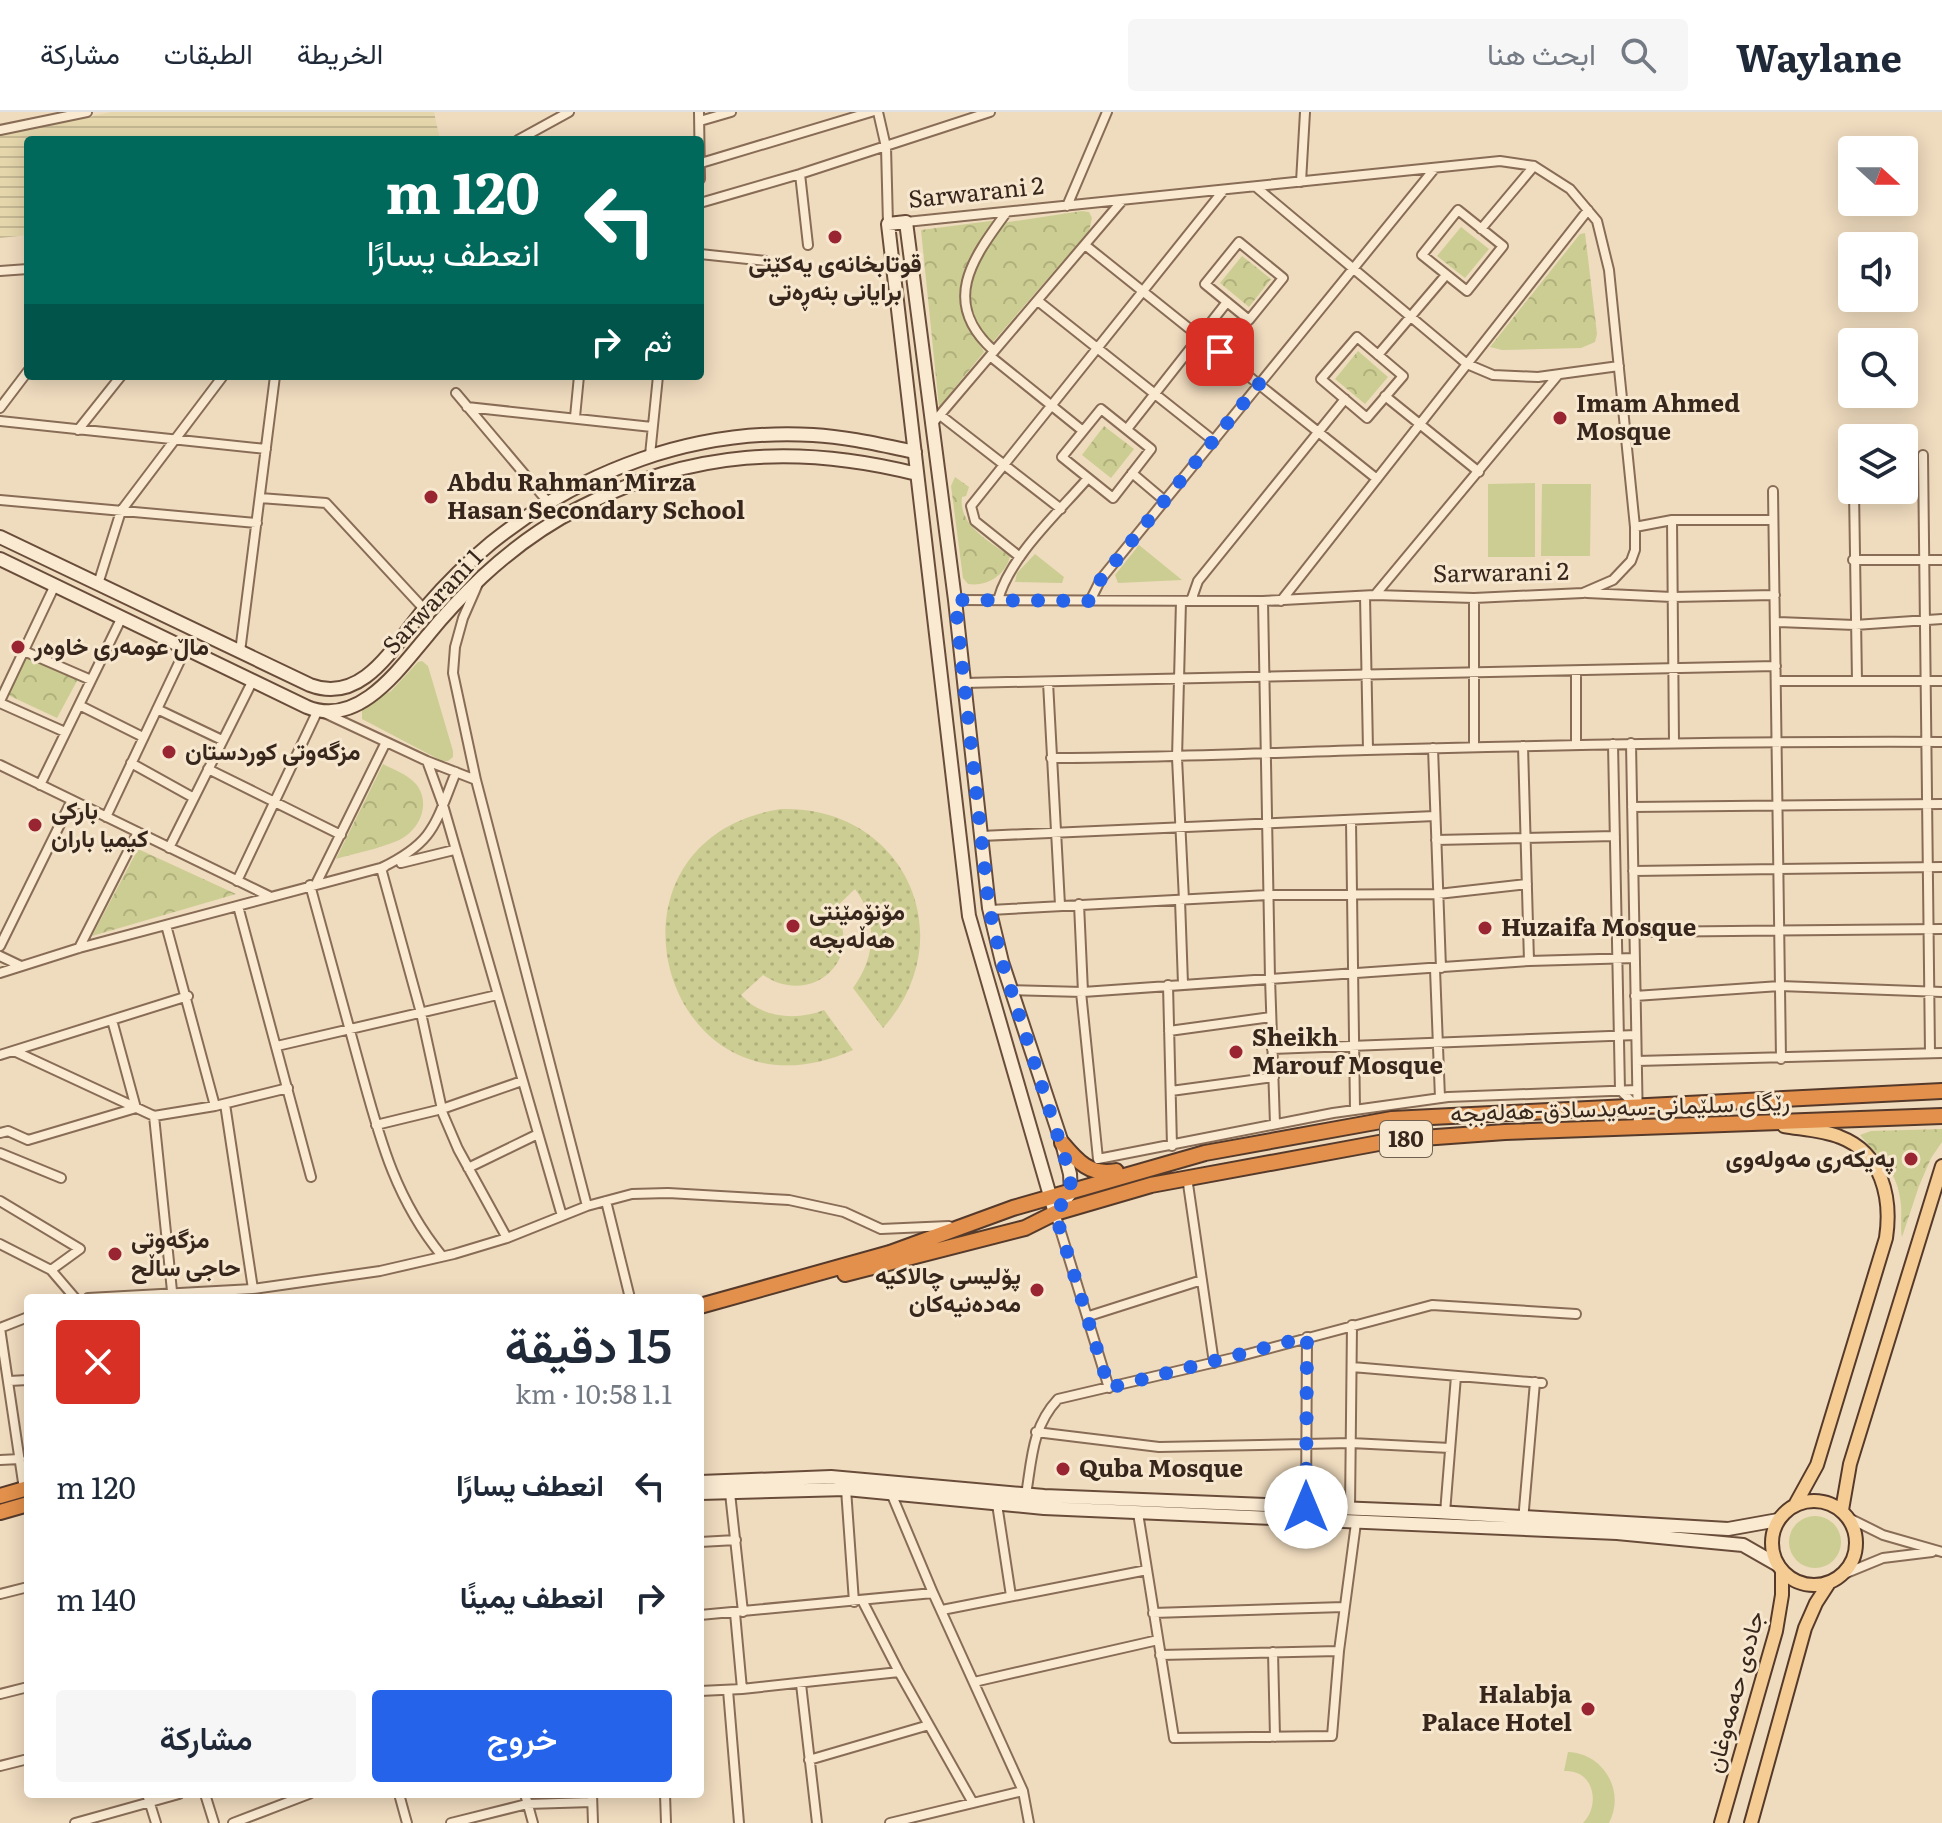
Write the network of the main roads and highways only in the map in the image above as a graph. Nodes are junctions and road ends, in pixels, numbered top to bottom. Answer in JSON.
{"nodes":[{"id":1,"x":915,"y":452,"type":"junction"},
{"id":2,"x":917,"y":474,"type":"junction"},
{"id":3,"x":589,"y":482,"type":"junction"},
{"id":4,"x":598,"y":498,"type":"junction"},
{"id":5,"x":0,"y":537,"type":"edge"},
{"id":6,"x":0,"y":559,"type":"edge"},
{"id":7,"x":154,"y":611,"type":"junction"},
{"id":8,"x":145,"y":628,"type":"junction"},
{"id":9,"x":978,"y":804,"type":"junction"},
{"id":10,"x":956,"y":805,"type":"junction"},
{"id":11,"x":1942,"y":1091,"type":"edge"},
{"id":12,"x":1942,"y":1116,"type":"edge"},
{"id":13,"x":1773,"y":1124,"type":"junction"},
{"id":14,"x":1062,"y":1143,"type":"junction"},
{"id":15,"x":1187,"y":1158,"type":"junction"},
{"id":16,"x":1942,"y":1166,"type":"edge"},
{"id":17,"x":1071,"y":1192,"type":"junction"},
{"id":18,"x":1050,"y":1197,"type":"junction"},
{"id":19,"x":1056,"y":1218,"type":"junction"},
{"id":20,"x":704,"y":1305,"type":"edge"},
{"id":21,"x":704,"y":1311,"type":"edge"},
{"id":22,"x":704,"y":1482,"type":"edge"},
{"id":23,"x":24,"y":1489,"type":"edge"},
{"id":24,"x":704,"y":1493,"type":"edge"},
{"id":25,"x":929,"y":1493,"type":"junction"},
{"id":26,"x":0,"y":1496,"type":"edge"},
{"id":27,"x":1795,"y":1505,"type":"junction"},
{"id":28,"x":24,"y":1506,"type":"edge"},
{"id":29,"x":1252,"y":1511,"type":"junction"},
{"id":30,"x":0,"y":1512,"type":"edge"},
{"id":31,"x":1845,"y":1514,"type":"junction"},
{"id":32,"x":1778,"y":1520,"type":"junction"},
{"id":33,"x":1529,"y":1525,"type":"junction"},
{"id":34,"x":1617,"y":1528,"type":"junction"},
{"id":35,"x":1780,"y":1568,"type":"junction"},
{"id":36,"x":1829,"y":1583,"type":"junction"},
{"id":37,"x":1721,"y":1823,"type":"edge"},
{"id":38,"x":1751,"y":1823,"type":"edge"}],
"edges":[{"from":1,"to":2,"type":"main road"},
{"from":1,"to":3,"type":"main road"},
{"from":1,"to":9,"type":"main road","name":"Sarwarani 2"},
{"from":2,"to":4,"type":"main road","name":"Sarwarani 1"},
{"from":2,"to":10,"type":"main road"},
{"from":3,"to":4,"type":"main road"},
{"from":3,"to":7,"type":"main road"},
{"from":4,"to":8,"type":"main road","name":"Sarwarani 1"},
{"from":5,"to":7,"type":"main road"},
{"from":6,"to":8,"type":"main road"},
{"from":7,"to":8,"type":"main road"},
{"from":9,"to":10,"type":"main road"},
{"from":9,"to":14,"type":"main road"},
{"from":10,"to":18,"type":"main road"},
{"from":11,"to":15,"type":"highway","name":"رێگای سلێمانی-سەیدسادق-هەلەبجە","number":"180"},
{"from":12,"to":13,"type":"highway","name":"رێگای سلێمانی-سەیدسادق-هەلەبجە","number":"180"},
{"from":13,"to":19,"type":"highway","name":"رێگای سلێمانی-سەیدسادق-هەلەبجە","number":"180"},
{"from":13,"to":27,"type":"main road"},
{"from":14,"to":15,"type":"highway"},
{"from":14,"to":17,"type":"main road"},
{"from":15,"to":17,"type":"highway","name":"رێگای سلێمانی-سەیدسادق-هەلەبجە","number":"180"},
{"from":16,"to":31,"type":"main road"},
{"from":17,"to":18,"type":"highway","number":"180"},
{"from":17,"to":19,"type":"main road"},
{"from":18,"to":19,"type":"main road"},
{"from":18,"to":20,"type":"highway","number":"180"},
{"from":19,"to":21,"type":"highway","name":"رێگای سلێمانی-سەیدسادق-هەلەبجە","number":"180"},
{"from":22,"to":25,"type":"main road"},
{"from":23,"to":26,"type":"highway"},
{"from":24,"to":25,"type":"main road"},
{"from":25,"to":29,"type":"main road"},
{"from":25,"to":29,"type":"main road"},
{"from":27,"to":31,"type":"main road"},
{"from":27,"to":32,"type":"main road"},
{"from":28,"to":30,"type":"highway"},
{"from":29,"to":33,"type":"main road"},
{"from":29,"to":33,"type":"main road"},
{"from":31,"to":36,"type":"main road"},
{"from":32,"to":34,"type":"main road"},
{"from":32,"to":35,"type":"main road"},
{"from":33,"to":34,"type":"main road"},
{"from":34,"to":35,"type":"main road"},
{"from":35,"to":36,"type":"main road"},
{"from":35,"to":37,"type":"main road","name":"جادەی حەمەوغان"},
{"from":36,"to":38,"type":"main road","name":"جادەی حەمەوغان"}]}
